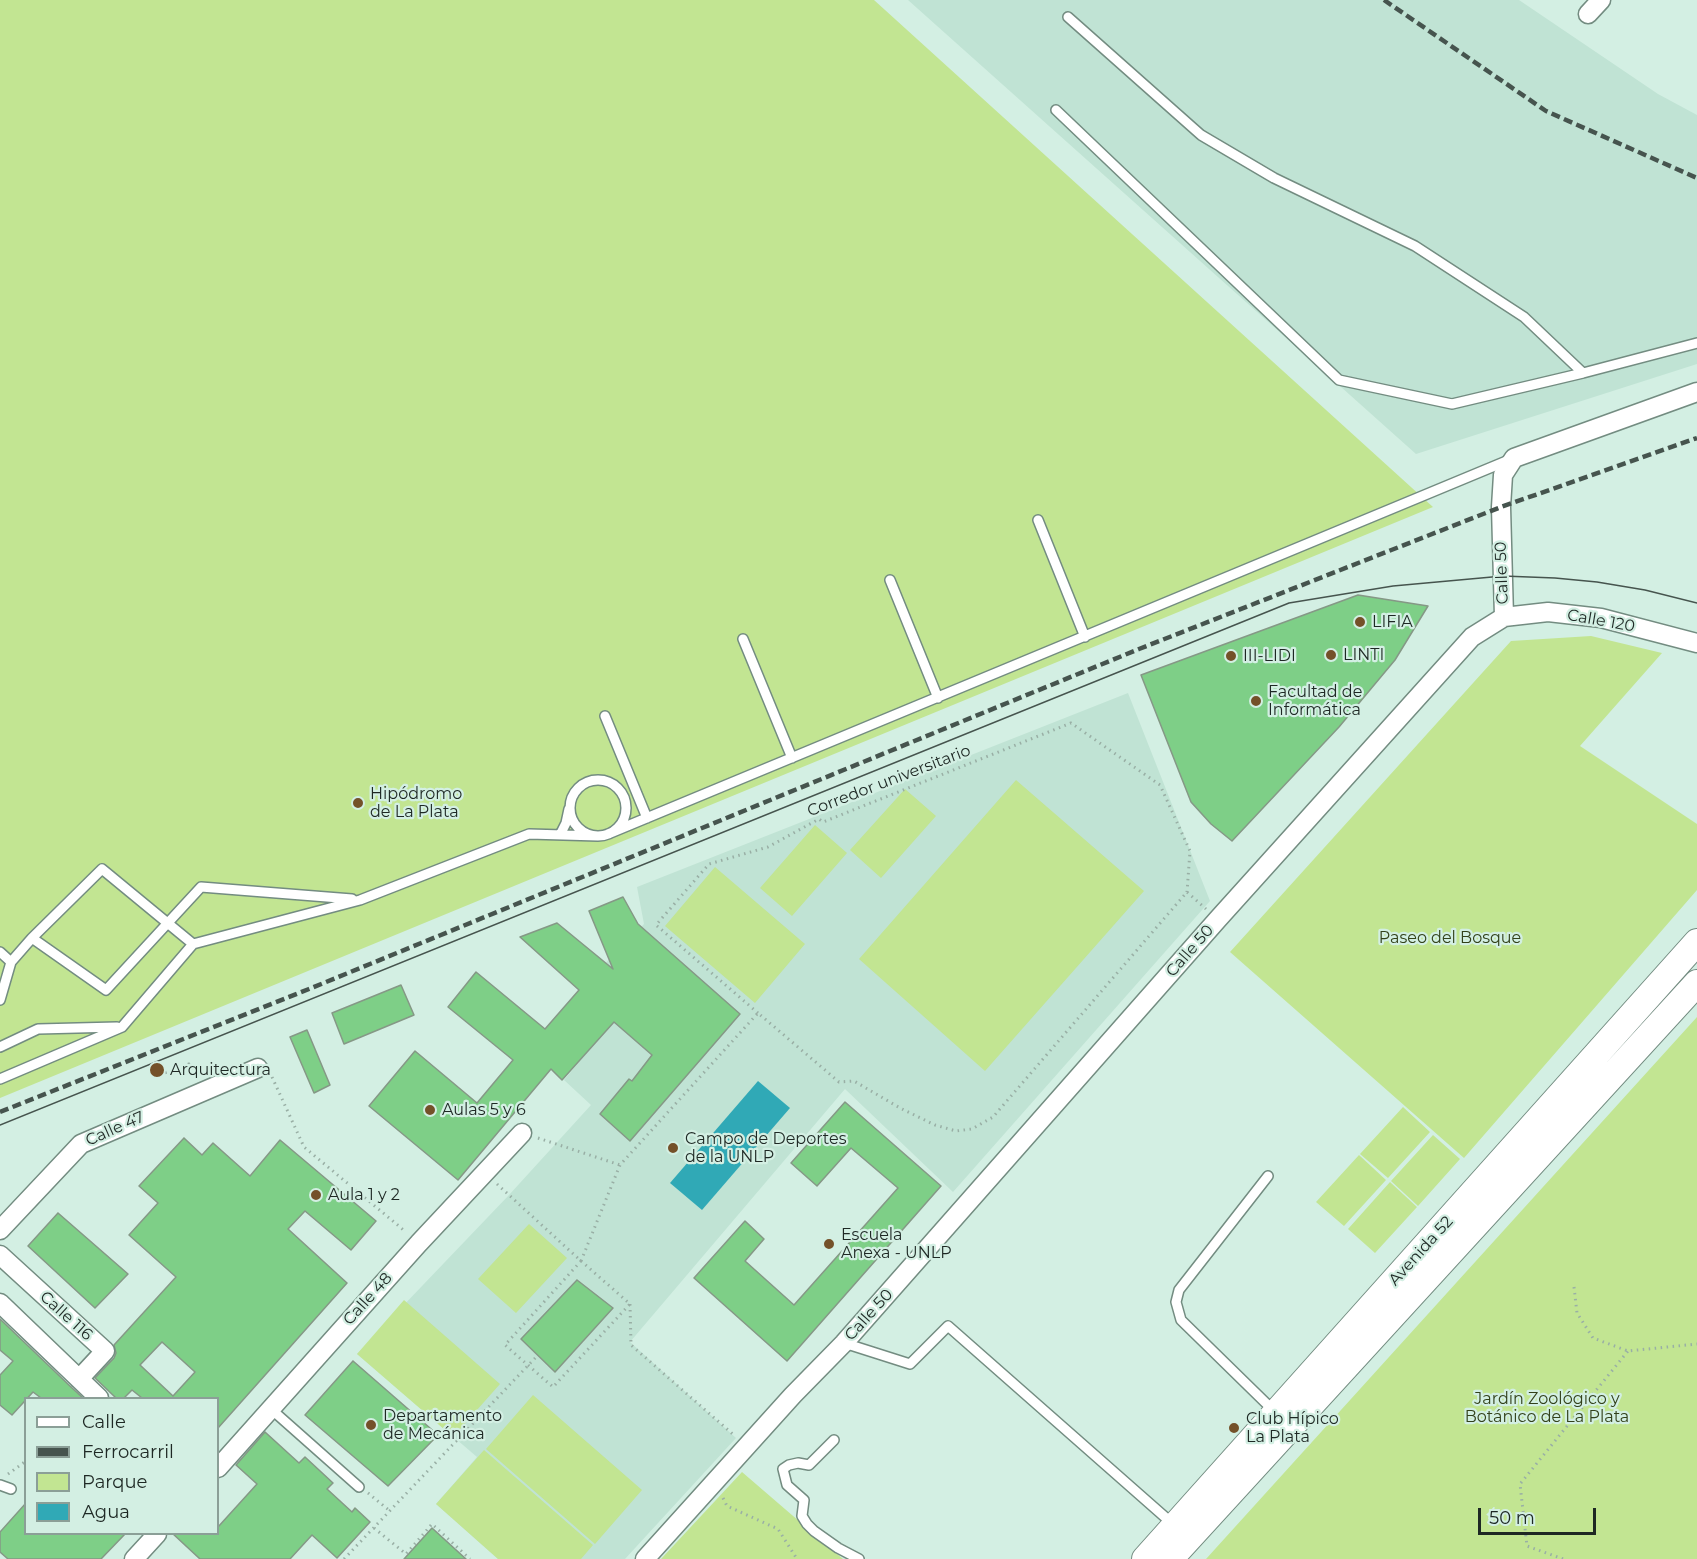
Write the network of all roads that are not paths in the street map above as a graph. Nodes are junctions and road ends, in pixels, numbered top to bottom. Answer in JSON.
{"nodes":[{"id":1,"x":1601,"y":0,"type":"edge"},
{"id":2,"x":1588,"y":14,"type":"dead end"},
{"id":3,"x":1068,"y":17,"type":"dead end"},
{"id":4,"x":1056,"y":111,"type":"dead end"},
{"id":5,"x":1697,"y":343,"type":"edge"},
{"id":6,"x":1583,"y":373,"type":"junction"},
{"id":7,"x":1697,"y":392,"type":"edge"},
{"id":8,"x":1514,"y":458,"type":"junction"},
{"id":9,"x":1038,"y":520,"type":"dead end"},
{"id":10,"x":890,"y":580,"type":"dead end"},
{"id":11,"x":1504,"y":617,"type":"junction"},
{"id":12,"x":1085,"y":637,"type":"junction"},
{"id":13,"x":743,"y":639,"type":"dead end"},
{"id":14,"x":1697,"y":643,"type":"edge"},
{"id":15,"x":938,"y":698,"type":"junction"},
{"id":16,"x":605,"y":716,"type":"dead end"},
{"id":17,"x":792,"y":758,"type":"junction"},
{"id":18,"x":570,"y":803,"type":"junction"},
{"id":19,"x":647,"y":818,"type":"junction"},
{"id":20,"x":560,"y":835,"type":"junction"},
{"id":21,"x":603,"y":835,"type":"junction"},
{"id":22,"x":360,"y":900,"type":"junction"},
{"id":23,"x":167,"y":923,"type":"junction"},
{"id":24,"x":33,"y":938,"type":"junction"},
{"id":25,"x":1697,"y":942,"type":"edge"},
{"id":26,"x":193,"y":944,"type":"junction"},
{"id":27,"x":0,"y":952,"type":"edge"},
{"id":28,"x":11,"y":962,"type":"junction"},
{"id":29,"x":1697,"y":983,"type":"edge"},
{"id":30,"x":0,"y":1000,"type":"edge"},
{"id":31,"x":122,"y":1027,"type":"junction"},
{"id":32,"x":0,"y":1047,"type":"edge"},
{"id":33,"x":263,"y":1069,"type":"road end"},
{"id":34,"x":0,"y":1079,"type":"edge"},
{"id":35,"x":522,"y":1133,"type":"road end"},
{"id":36,"x":1268,"y":1176,"type":"dead end"},
{"id":37,"x":0,"y":1230,"type":"edge"},
{"id":38,"x":0,"y":1256,"type":"edge"},
{"id":39,"x":0,"y":1303,"type":"edge"},
{"id":40,"x":844,"y":1343,"type":"junction"},
{"id":41,"x":79,"y":1379,"type":"junction"},
{"id":42,"x":98,"y":1397,"type":"edge"},
{"id":43,"x":271,"y":1408,"type":"junction"},
{"id":44,"x":1276,"y":1413,"type":"junction"},
{"id":45,"x":834,"y":1440,"type":"dead end"},
{"id":46,"x":219,"y":1467,"type":"edge"},
{"id":47,"x":0,"y":1485,"type":"edge"},
{"id":48,"x":359,"y":1487,"type":"road end"},
{"id":49,"x":11,"y":1489,"type":"dead end"},
{"id":50,"x":1182,"y":1532,"type":"junction"},
{"id":51,"x":156,"y":1535,"type":"edge"},
{"id":52,"x":134,"y":1559,"type":"edge"},
{"id":53,"x":645,"y":1559,"type":"edge"},
{"id":54,"x":859,"y":1559,"type":"edge"},
{"id":55,"x":1145,"y":1559,"type":"edge"},
{"id":56,"x":1170,"y":1559,"type":"edge"}],
"edges":[{"from":1,"to":2,"type":"street"},
{"from":3,"to":6,"type":"lane"},
{"from":4,"to":6,"type":"lane"},
{"from":5,"to":6,"type":"lane"},
{"from":7,"to":8,"type":"street"},
{"from":8,"to":11,"type":"street","name":"Calle 50"},
{"from":8,"to":12,"type":"lane"},
{"from":9,"to":12,"type":"lane"},
{"from":10,"to":15,"type":"lane"},
{"from":11,"to":14,"type":"street","name":"Calle 120"},
{"from":11,"to":40,"type":"street","name":"Calle 50"},
{"from":12,"to":15,"type":"lane"},
{"from":13,"to":17,"type":"lane"},
{"from":15,"to":17,"type":"lane"},
{"from":16,"to":19,"type":"lane"},
{"from":17,"to":19,"type":"lane"},
{"from":18,"to":20,"type":"lane"},
{"from":18,"to":21,"type":"lane"},
{"from":18,"to":21,"type":"lane"},
{"from":19,"to":21,"type":"lane"},
{"from":20,"to":21,"type":"lane"},
{"from":20,"to":22,"type":"lane"},
{"from":22,"to":23,"type":"lane"},
{"from":22,"to":26,"type":"lane"},
{"from":23,"to":24,"type":"lane"},
{"from":23,"to":24,"type":"lane"},
{"from":23,"to":26,"type":"lane"},
{"from":24,"to":28,"type":"lane"},
{"from":25,"to":44,"type":"main road","name":"Avenida 52"},
{"from":26,"to":31,"type":"lane"},
{"from":27,"to":28,"type":"lane"},
{"from":28,"to":30,"type":"lane"},
{"from":29,"to":50,"type":"main road","name":"Avenida 52"},
{"from":31,"to":32,"type":"lane"},
{"from":31,"to":34,"type":"lane"},
{"from":33,"to":37,"type":"street","name":"Calle 47"},
{"from":35,"to":43,"type":"street","name":"Calle 48"},
{"from":36,"to":44,"type":"lane"},
{"from":38,"to":41,"type":"street","name":"Calle 116"},
{"from":39,"to":41,"type":"street"},
{"from":40,"to":50,"type":"lane"},
{"from":40,"to":53,"type":"street","name":"Calle 50"},
{"from":41,"to":42,"type":"street"},
{"from":43,"to":46,"type":"street","name":"Calle 48"},
{"from":43,"to":48,"type":"lane"},
{"from":44,"to":50,"type":"main road","name":"Avenida 52"},
{"from":45,"to":54,"type":"lane"},
{"from":47,"to":49,"type":"lane"},
{"from":50,"to":55,"type":"main road","name":"Avenida 52"},
{"from":50,"to":56,"type":"main road","name":"Avenida 52"},
{"from":51,"to":52,"type":"street"}]}
